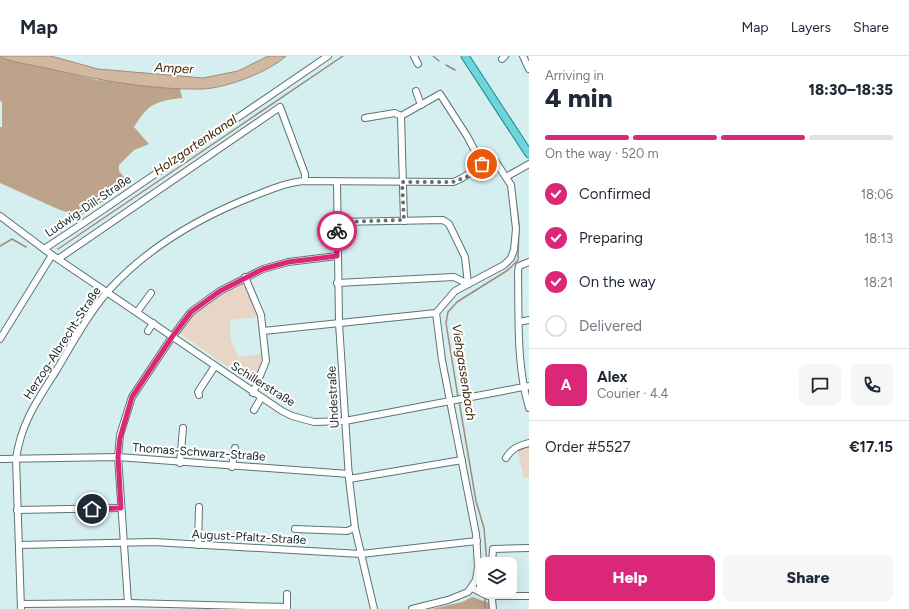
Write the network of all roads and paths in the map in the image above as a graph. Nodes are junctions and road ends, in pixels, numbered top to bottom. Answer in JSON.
{"nodes":[{"id":1,"x":328,"y":56,"type":"edge"},
{"id":2,"x":414,"y":56,"type":"edge"},
{"id":3,"x":464,"y":56,"type":"edge"},
{"id":4,"x":523,"y":56,"type":"edge"},
{"id":5,"x":418,"y":64,"type":"dead end"},
{"id":6,"x":529,"y":68,"type":"edge"},
{"id":7,"x":416,"y":91,"type":"dead end"},
{"id":8,"x":421,"y":105,"type":"junction"},
{"id":9,"x":401,"y":116,"type":"junction"},
{"id":10,"x":365,"y":118,"type":"dead end"},
{"id":11,"x":528,"y":152,"type":"edge"},
{"id":12,"x":482,"y":164,"type":"junction"},
{"id":13,"x":529,"y":164,"type":"edge"},
{"id":14,"x":506,"y":177,"type":"junction"},
{"id":15,"x":305,"y":181,"type":"junction"},
{"id":16,"x":337,"y":182,"type":"junction"},
{"id":17,"x":402,"y":182,"type":"junction"},
{"id":18,"x":0,"y":216,"type":"edge"},
{"id":19,"x":404,"y":220,"type":"junction"},
{"id":20,"x":337,"y":222,"type":"junction"},
{"id":21,"x":44,"y":249,"type":"junction"},
{"id":22,"x":52,"y":255,"type":"junction"},
{"id":23,"x":337,"y":256,"type":"junction"},
{"id":24,"x":58,"y":259,"type":"junction"},
{"id":25,"x":529,"y":262,"type":"edge"},
{"id":26,"x":245,"y":277,"type":"junction"},
{"id":27,"x":337,"y":283,"type":"junction"},
{"id":28,"x":468,"y":284,"type":"junction"},
{"id":29,"x":107,"y":292,"type":"junction"},
{"id":30,"x":151,"y":293,"type":"dead end"},
{"id":31,"x":137,"y":312,"type":"junction"},
{"id":32,"x":436,"y":313,"type":"junction"},
{"id":33,"x":529,"y":320,"type":"edge"},
{"id":34,"x":519,"y":322,"type":"junction"},
{"id":35,"x":153,"y":323,"type":"junction"},
{"id":36,"x":339,"y":323,"type":"junction"},
{"id":37,"x":148,"y":330,"type":"dead end"},
{"id":38,"x":263,"y":331,"type":"junction"},
{"id":39,"x":172,"y":337,"type":"junction"},
{"id":40,"x":0,"y":339,"type":"edge"},
{"id":41,"x":215,"y":366,"type":"junction"},
{"id":42,"x":526,"y":387,"type":"edge"},
{"id":43,"x":253,"y":393,"type":"junction"},
{"id":44,"x":199,"y":395,"type":"dead end"},
{"id":45,"x":261,"y":398,"type":"junction"},
{"id":46,"x":452,"y":401,"type":"junction"},
{"id":47,"x":529,"y":408,"type":"edge"},
{"id":48,"x":254,"y":410,"type":"dead end"},
{"id":49,"x":345,"y":421,"type":"junction"},
{"id":50,"x":183,"y":428,"type":"dead end"},
{"id":51,"x":529,"y":443,"type":"edge"},
{"id":52,"x":235,"y":448,"type":"dead end"},
{"id":53,"x":118,"y":457,"type":"junction"},
{"id":54,"x":506,"y":458,"type":"dead end"},
{"id":55,"x":0,"y":459,"type":"edge"},
{"id":56,"x":16,"y":459,"type":"junction"},
{"id":57,"x":462,"y":460,"type":"junction"},
{"id":58,"x":180,"y":463,"type":"junction"},
{"id":59,"x":232,"y":466,"type":"junction"},
{"id":60,"x":349,"y":476,"type":"junction"},
{"id":61,"x":199,"y":507,"type":"dead end"},
{"id":62,"x":121,"y":508,"type":"junction"},
{"id":63,"x":17,"y":510,"type":"junction"},
{"id":64,"x":355,"y":528,"type":"junction"},
{"id":65,"x":295,"y":529,"type":"dead end"},
{"id":66,"x":477,"y":540,"type":"junction"},
{"id":67,"x":123,"y":542,"type":"junction"},
{"id":68,"x":19,"y":545,"type":"junction"},
{"id":69,"x":198,"y":545,"type":"junction"},
{"id":70,"x":529,"y":548,"type":"edge"},
{"id":71,"x":361,"y":554,"type":"junction"},
{"id":72,"x":492,"y":557,"type":"edge"},
{"id":73,"x":472,"y":588,"type":"junction"},
{"id":74,"x":477,"y":590,"type":"edge"},
{"id":75,"x":287,"y":594,"type":"dead end"},
{"id":76,"x":517,"y":595,"type":"edge"},
{"id":77,"x":529,"y":596,"type":"edge"},
{"id":78,"x":489,"y":597,"type":"edge"},
{"id":79,"x":128,"y":603,"type":"junction"},
{"id":80,"x":21,"y":607,"type":"edge"},
{"id":81,"x":287,"y":608,"type":"edge"},
{"id":82,"x":374,"y":609,"type":"edge"},
{"id":83,"x":412,"y":609,"type":"edge"},
{"id":84,"x":493,"y":609,"type":"edge"}],
"edges":[{"from":1,"to":21,"type":"street","name":"Ludwig-Dill-Straße"},
{"from":2,"to":5,"type":"street"},
{"from":3,"to":11,"type":"main road"},
{"from":4,"to":6,"type":"street"},
{"from":7,"to":8,"type":"street"},
{"from":8,"to":9,"type":"street"},
{"from":8,"to":12,"type":"street"},
{"from":9,"to":10,"type":"street"},
{"from":9,"to":17,"type":"street"},
{"from":12,"to":14,"type":"street"},
{"from":12,"to":17,"type":"street","name":"Herzog-Albrecht-Straße"},
{"from":13,"to":14,"type":"street"},
{"from":14,"to":28,"type":"street"},
{"from":15,"to":16,"type":"street","name":"Herzog-Albrecht-Straße"},
{"from":15,"to":24,"type":"street"},
{"from":15,"to":29,"type":"street","name":"Herzog-Albrecht-Straße"},
{"from":16,"to":17,"type":"street","name":"Herzog-Albrecht-Straße"},
{"from":16,"to":20,"type":"street","name":"Uhdestraße"},
{"from":17,"to":19,"type":"street"},
{"from":18,"to":21,"type":"street","name":"Ludwig-Dill-Straße"},
{"from":19,"to":20,"type":"street"},
{"from":19,"to":28,"type":"street"},
{"from":20,"to":23,"type":"street","name":"Uhdestraße"},
{"from":21,"to":22,"type":"street","name":"Schillerstraße"},
{"from":22,"to":24,"type":"street","name":"Schillerstraße"},
{"from":22,"to":40,"type":"street"},
{"from":23,"to":26,"type":"street"},
{"from":23,"to":27,"type":"street","name":"Uhdestraße"},
{"from":24,"to":29,"type":"street","name":"Schillerstraße"},
{"from":25,"to":34,"type":"street"},
{"from":26,"to":38,"type":"street"},
{"from":26,"to":39,"type":"street"},
{"from":27,"to":28,"type":"street"},
{"from":27,"to":36,"type":"street","name":"Uhdestraße"},
{"from":28,"to":32,"type":"street"},
{"from":29,"to":31,"type":"street","name":"Schillerstraße"},
{"from":29,"to":56,"type":"street","name":"Herzog-Albrecht-Straße"},
{"from":30,"to":31,"type":"street"},
{"from":31,"to":35,"type":"street","name":"Schillerstraße"},
{"from":32,"to":36,"type":"street"},
{"from":32,"to":46,"type":"street"},
{"from":33,"to":34,"type":"street"},
{"from":34,"to":42,"type":"street"},
{"from":35,"to":37,"type":"street"},
{"from":35,"to":39,"type":"street","name":"Schillerstraße"},
{"from":36,"to":38,"type":"street"},
{"from":36,"to":49,"type":"street","name":"Uhdestraße"},
{"from":38,"to":43,"type":"street"},
{"from":39,"to":41,"type":"street","name":"Schillerstraße"},
{"from":39,"to":53,"type":"street"},
{"from":41,"to":43,"type":"street","name":"Schillerstraße"},
{"from":41,"to":44,"type":"street"},
{"from":42,"to":46,"type":"street","name":"Schillerstraße"},
{"from":42,"to":47,"type":"street"},
{"from":43,"to":45,"type":"street","name":"Schillerstraße"},
{"from":45,"to":48,"type":"street"},
{"from":45,"to":49,"type":"street","name":"Schillerstraße"},
{"from":46,"to":49,"type":"street","name":"Schillerstraße"},
{"from":46,"to":57,"type":"street"},
{"from":49,"to":60,"type":"street","name":"Uhdestraße"},
{"from":50,"to":58,"type":"street"},
{"from":51,"to":54,"type":"street"},
{"from":52,"to":59,"type":"street"},
{"from":53,"to":56,"type":"street","name":"Thomas-Schwarz-Straße"},
{"from":53,"to":58,"type":"street","name":"Thomas-Schwarz-Straße"},
{"from":53,"to":62,"type":"street"},
{"from":55,"to":56,"type":"street","name":"Thomas-Schwarz-Straße"},
{"from":56,"to":63,"type":"street","name":"Herzog-Albrecht-Straße"},
{"from":57,"to":60,"type":"street","name":"Thomas-Schwarz-Straße"},
{"from":57,"to":66,"type":"street"},
{"from":58,"to":59,"type":"street","name":"Thomas-Schwarz-Straße"},
{"from":59,"to":60,"type":"street","name":"Thomas-Schwarz-Straße"},
{"from":60,"to":64,"type":"street","name":"Uhdestraße"},
{"from":61,"to":69,"type":"street"},
{"from":62,"to":63,"type":"street"},
{"from":62,"to":67,"type":"street"},
{"from":63,"to":68,"type":"street","name":"Herzog-Albrecht-Straße"},
{"from":64,"to":65,"type":"street"},
{"from":64,"to":71,"type":"street","name":"Uhdestraße"},
{"from":66,"to":71,"type":"street","name":"August-Pfaltz-Straße"},
{"from":66,"to":73,"type":"street"},
{"from":67,"to":68,"type":"street","name":"August-Pfaltz-Straße"},
{"from":67,"to":69,"type":"street","name":"August-Pfaltz-Straße"},
{"from":67,"to":79,"type":"street"},
{"from":68,"to":80,"type":"street","name":"Herzog-Albrecht-Straße"},
{"from":69,"to":71,"type":"street","name":"August-Pfaltz-Straße"},
{"from":70,"to":72,"type":"street"},
{"from":71,"to":82,"type":"street","name":"Uhdestraße"},
{"from":73,"to":74,"type":"street"},
{"from":73,"to":83,"type":"street"},
{"from":75,"to":81,"type":"street"},
{"from":76,"to":77,"type":"street"},
{"from":78,"to":84,"type":"street"},
{"from":79,"to":80,"type":"street"},
{"from":79,"to":81,"type":"street"}]}
